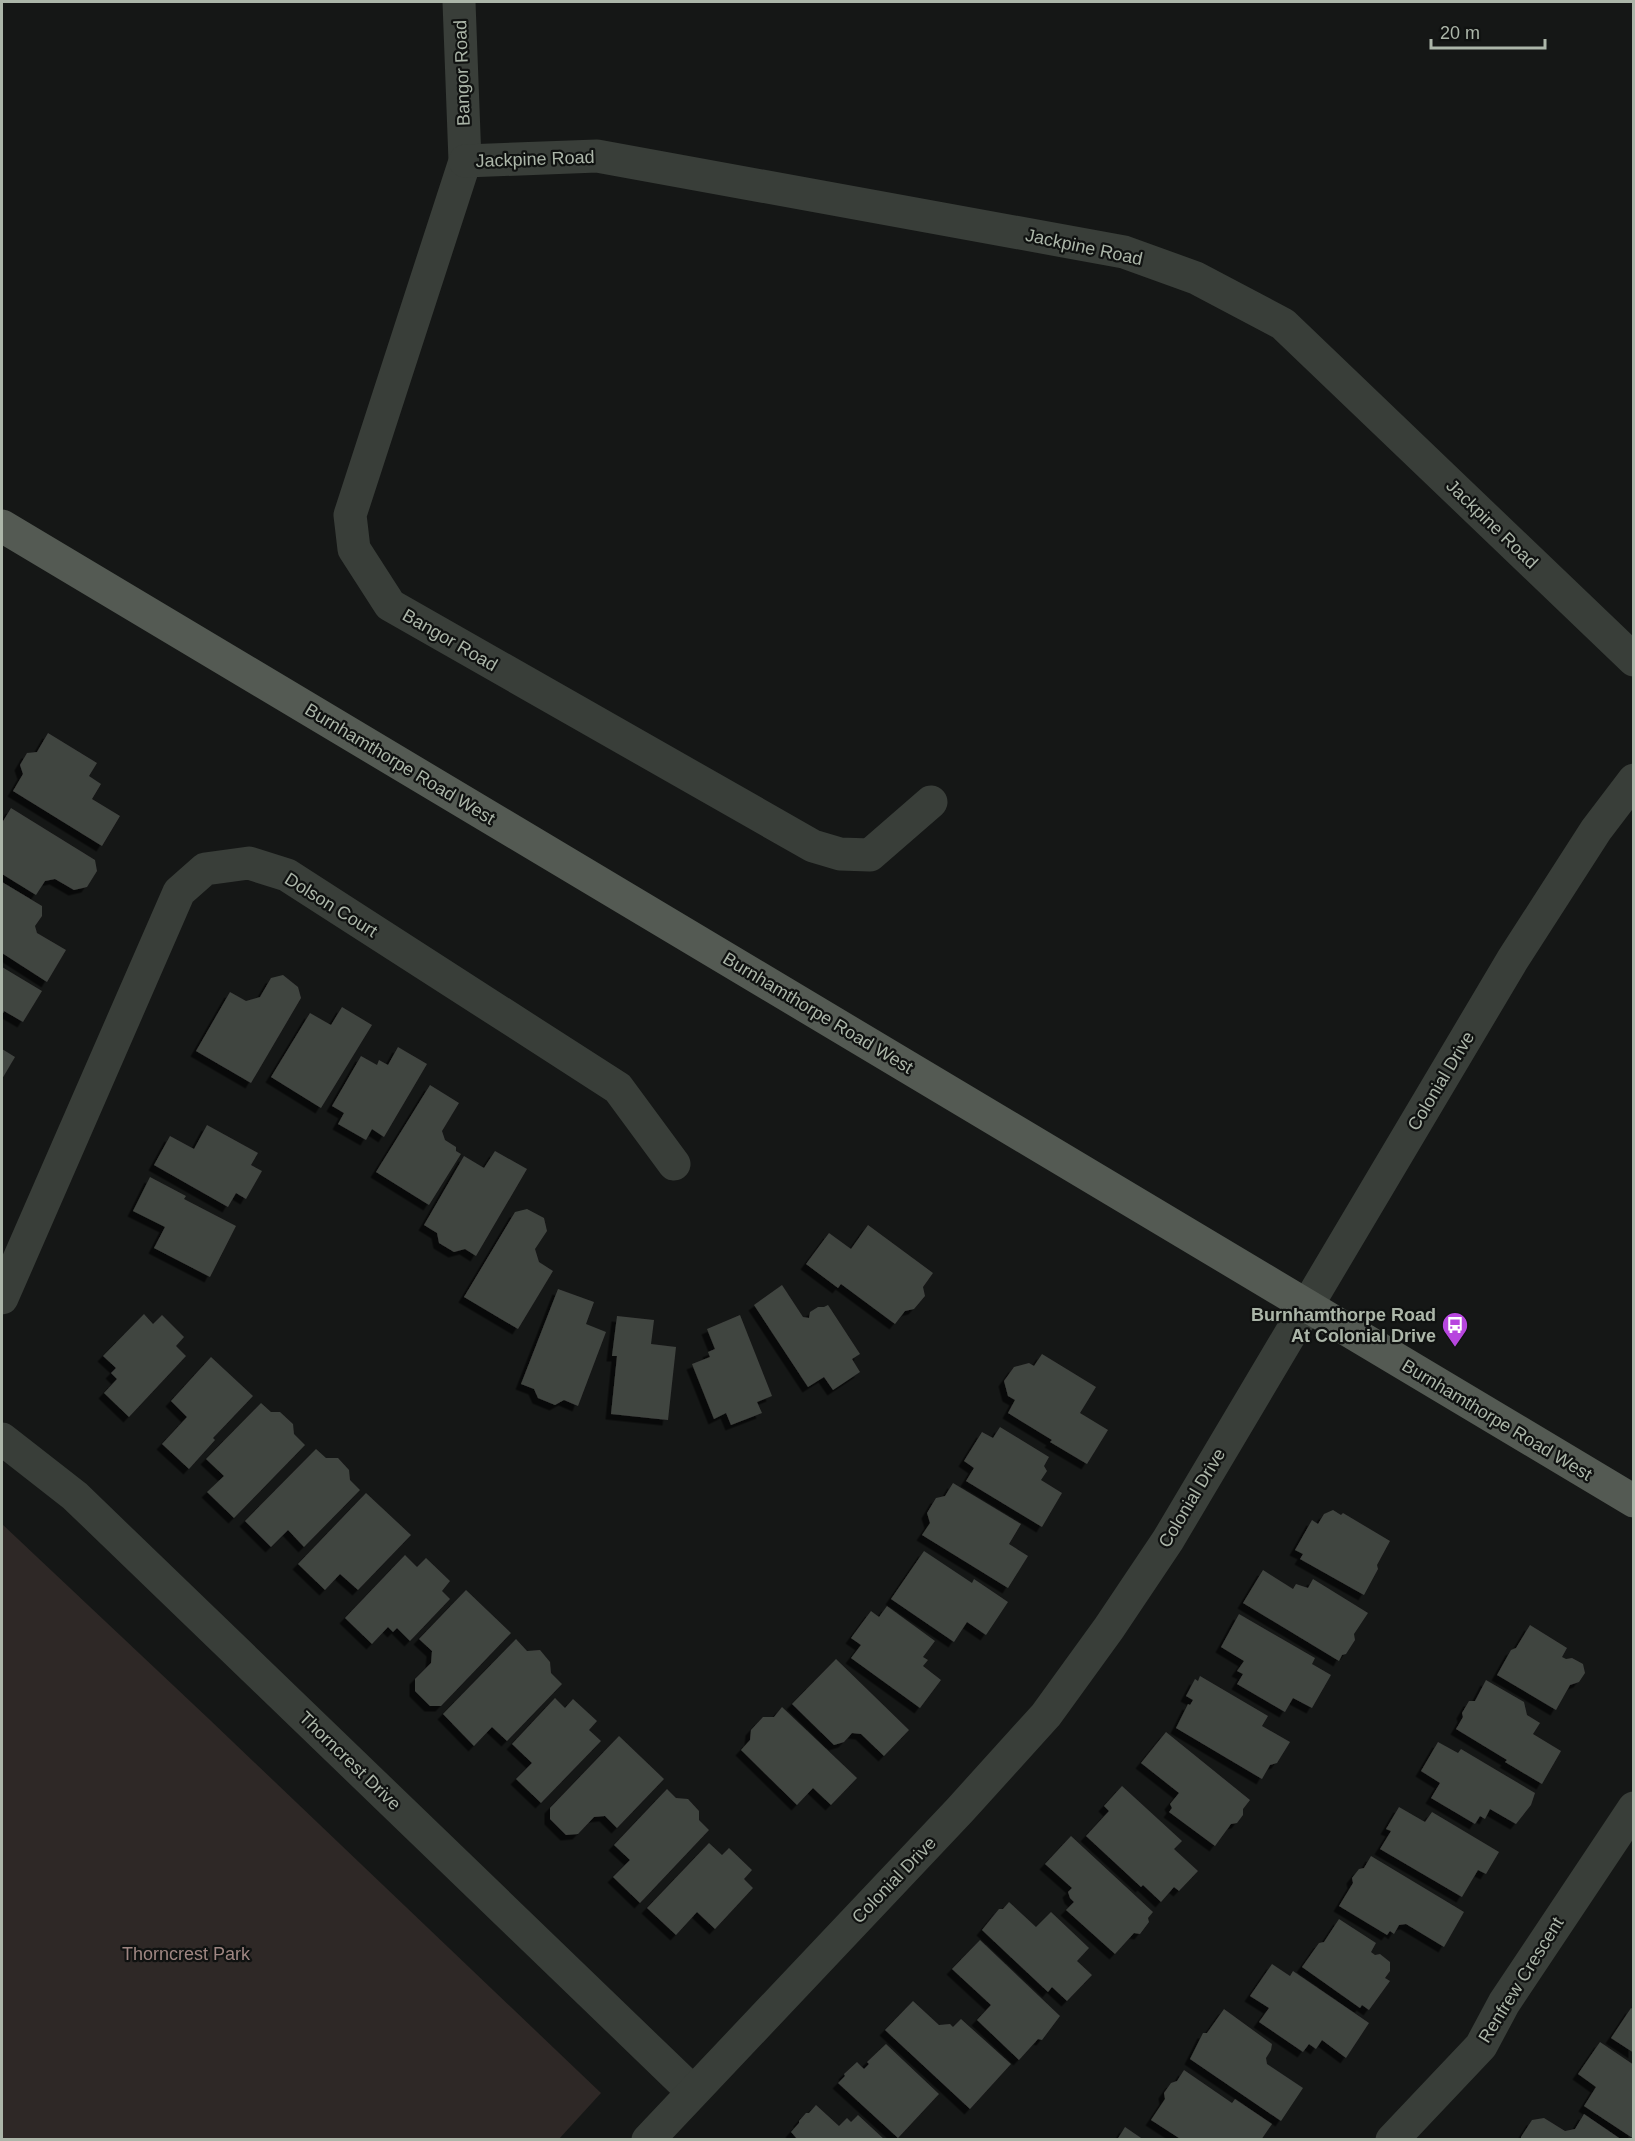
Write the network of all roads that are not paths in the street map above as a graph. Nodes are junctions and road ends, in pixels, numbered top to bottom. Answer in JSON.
{"nodes":[{"id":1,"x":459,"y":2,"type":"edge"},
{"id":2,"x":465,"y":161,"type":"junction"},
{"id":3,"x":2,"y":526,"type":"edge"},
{"id":4,"x":1634,"y":660,"type":"edge"},
{"id":5,"x":1634,"y":780,"type":"edge"},
{"id":6,"x":931,"y":802,"type":"dead end"},
{"id":7,"x":674,"y":1164,"type":"dead end"},
{"id":8,"x":2,"y":1298,"type":"edge"},
{"id":9,"x":1307,"y":1306,"type":"junction"},
{"id":10,"x":2,"y":1440,"type":"edge"},
{"id":11,"x":1634,"y":1501,"type":"edge"},
{"id":12,"x":1634,"y":1808,"type":"edge"},
{"id":13,"x":692,"y":2091,"type":"junction"},
{"id":14,"x":648,"y":2139,"type":"edge"},
{"id":15,"x":1392,"y":2139,"type":"edge"}],
"edges":[{"from":1,"to":2,"type":"street","name":"Bangor Road"},
{"from":2,"to":4,"type":"street","name":"Jackpine Road"},
{"from":2,"to":6,"type":"street","name":"Bangor Road"},
{"from":3,"to":9,"type":"main road","name":"Burnhamthorpe Road West"},
{"from":5,"to":9,"type":"street","name":"Colonial Drive"},
{"from":7,"to":8,"type":"street","name":"Dolson Court"},
{"from":9,"to":11,"type":"main road","name":"Burnhamthorpe Road West"},
{"from":9,"to":13,"type":"street","name":"Colonial Drive"},
{"from":10,"to":13,"type":"street","name":"Thorncrest Drive"},
{"from":12,"to":15,"type":"street","name":"Renfrew Crescent"},
{"from":13,"to":14,"type":"street","name":"Colonial Drive"}]}
